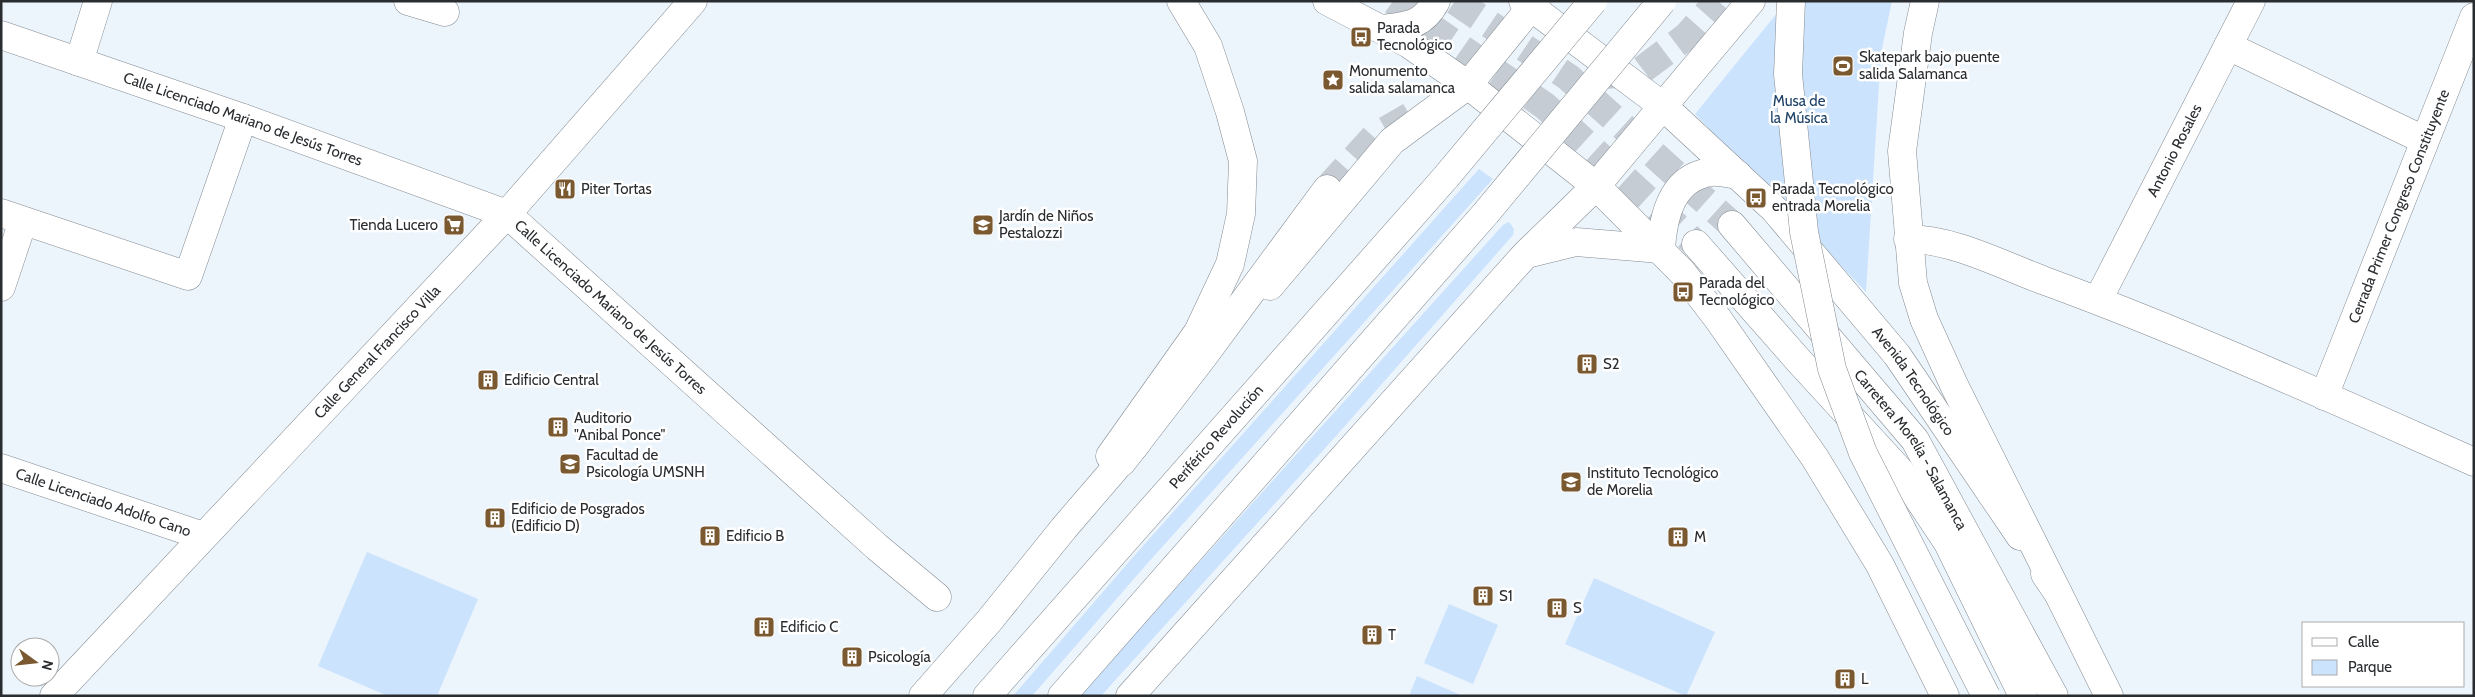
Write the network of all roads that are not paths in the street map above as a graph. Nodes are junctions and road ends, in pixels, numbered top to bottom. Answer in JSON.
{"nodes":[{"id":1,"x":98,"y":1,"type":"edge"},
{"id":2,"x":408,"y":1,"type":"edge"},
{"id":3,"x":693,"y":1,"type":"edge"},
{"id":4,"x":1182,"y":1,"type":"edge"},
{"id":5,"x":1327,"y":1,"type":"edge"},
{"id":6,"x":1436,"y":1,"type":"edge"},
{"id":7,"x":1593,"y":1,"type":"edge"},
{"id":8,"x":1662,"y":1,"type":"edge"},
{"id":9,"x":1751,"y":1,"type":"edge"},
{"id":10,"x":1791,"y":1,"type":"edge"},
{"id":11,"x":1925,"y":1,"type":"edge"},
{"id":12,"x":2251,"y":1,"type":"edge"},
{"id":13,"x":1530,"y":3,"type":"edge"},
{"id":14,"x":445,"y":12,"type":"dead end"},
{"id":15,"x":2474,"y":18,"type":"edge"},
{"id":16,"x":1381,"y":29,"type":"junction"},
{"id":17,"x":1,"y":35,"type":"edge"},
{"id":18,"x":2228,"y":46,"type":"junction"},
{"id":19,"x":79,"y":62,"type":"junction"},
{"id":20,"x":1468,"y":85,"type":"junction"},
{"id":21,"x":1664,"y":106,"type":"junction"},
{"id":22,"x":243,"y":118,"type":"junction"},
{"id":23,"x":2424,"y":140,"type":"junction"},
{"id":24,"x":1738,"y":176,"type":"junction"},
{"id":25,"x":1596,"y":186,"type":"junction"},
{"id":26,"x":1327,"y":189,"type":"tunnel mouth"},
{"id":27,"x":507,"y":214,"type":"junction"},
{"id":28,"x":12,"y":217,"type":"edge"},
{"id":29,"x":1732,"y":225,"type":"tunnel mouth"},
{"id":30,"x":1908,"y":239,"type":"junction"},
{"id":31,"x":1696,"y":244,"type":"tunnel mouth"},
{"id":32,"x":1661,"y":249,"type":"junction"},
{"id":33,"x":1525,"y":255,"type":"junction"},
{"id":34,"x":1,"y":287,"type":"edge"},
{"id":35,"x":2098,"y":300,"type":"junction"},
{"id":36,"x":2324,"y":396,"type":"junction"},
{"id":37,"x":1122,"y":462,"type":"junction"},
{"id":38,"x":2474,"y":462,"type":"edge"},
{"id":39,"x":1,"y":468,"type":"edge"},
{"id":40,"x":1064,"y":528,"type":"junction"},
{"id":41,"x":203,"y":536,"type":"junction"},
{"id":42,"x":2058,"y":593,"type":"junction"},
{"id":43,"x":936,"y":596,"type":"dead end"},
{"id":44,"x":54,"y":696,"type":"edge"},
{"id":45,"x":923,"y":696,"type":"edge"},
{"id":46,"x":987,"y":696,"type":"edge"},
{"id":47,"x":1062,"y":696,"type":"edge"},
{"id":48,"x":1130,"y":696,"type":"edge"},
{"id":49,"x":1945,"y":696,"type":"edge"},
{"id":50,"x":1986,"y":696,"type":"edge"},
{"id":51,"x":2023,"y":696,"type":"edge"},
{"id":52,"x":2054,"y":696,"type":"edge"},
{"id":53,"x":2109,"y":696,"type":"edge"}],
"edges":[{"from":1,"to":19,"type":"main road"},
{"from":2,"to":14,"type":"main road"},
{"from":3,"to":27,"type":"main road","name":"Calle General Francisco Villa"},
{"from":4,"to":40,"type":"main road"},
{"from":5,"to":16,"type":"main road"},
{"from":6,"to":16,"type":"main road"},
{"from":7,"to":46,"type":"main road","name":"Periférico Revolución","bridge":true},
{"from":8,"to":47,"type":"main road","bridge":true},
{"from":9,"to":21,"type":"main road"},
{"from":10,"to":50,"type":"main road","bridge":true},
{"from":11,"to":30,"type":"main road"},
{"from":12,"to":18,"type":"main road","name":"Antonio Rosales"},
{"from":13,"to":20,"type":"main road"},
{"from":13,"to":21,"type":"main road","name":"Avenida Tecnológico"},
{"from":15,"to":23,"type":"main road","name":"Cerrada Primer Congreso Constituyente"},
{"from":16,"to":20,"type":"main road"},
{"from":17,"to":19,"type":"main road","name":"Calle Licenciado Mariano de Jesús Torres"},
{"from":18,"to":23,"type":"main road"},
{"from":18,"to":35,"type":"main road","name":"Antonio Rosales"},
{"from":19,"to":22,"type":"main road","name":"Calle Licenciado Mariano de Jesús Torres"},
{"from":20,"to":25,"type":"main road"},
{"from":20,"to":37,"type":"main road"},
{"from":21,"to":24,"type":"main road","name":"Avenida Tecnológico"},
{"from":21,"to":25,"type":"main road"},
{"from":22,"to":27,"type":"main road","name":"Calle Licenciado Mariano de Jesús Torres"},
{"from":22,"to":28,"type":"main road"},
{"from":23,"to":36,"type":"main road","name":"Cerrada Primer Congreso Constituyente"},
{"from":24,"to":32,"type":"main road"},
{"from":24,"to":42,"type":"main road","name":"Avenida Tecnológico"},
{"from":25,"to":32,"type":"main road"},
{"from":25,"to":33,"type":"main road"},
{"from":26,"to":37,"type":"main road"},
{"from":27,"to":41,"type":"main road","name":"Calle General Francisco Villa"},
{"from":27,"to":43,"type":"main road","name":"Calle Licenciado Mariano de Jesús Torres"},
{"from":28,"to":34,"type":"main road"},
{"from":29,"to":52,"type":"main road","name":"Carretera Morelia - Salamanca"},
{"from":30,"to":35,"type":"main road"},
{"from":30,"to":42,"type":"main road"},
{"from":31,"to":51,"type":"main road","name":"Carretera Morelia - Salamanca"},
{"from":32,"to":33,"type":"main road"},
{"from":32,"to":49,"type":"main road"},
{"from":33,"to":48,"type":"main road"},
{"from":35,"to":36,"type":"main road"},
{"from":36,"to":38,"type":"main road"},
{"from":37,"to":40,"type":"main road"},
{"from":39,"to":41,"type":"main road","name":"Calle Licenciado Adolfo Cano"},
{"from":40,"to":45,"type":"main road"},
{"from":41,"to":44,"type":"main road","name":"Calle General Francisco Villa"},
{"from":42,"to":53,"type":"main road","name":"Avenida Tecnológico"}]}
